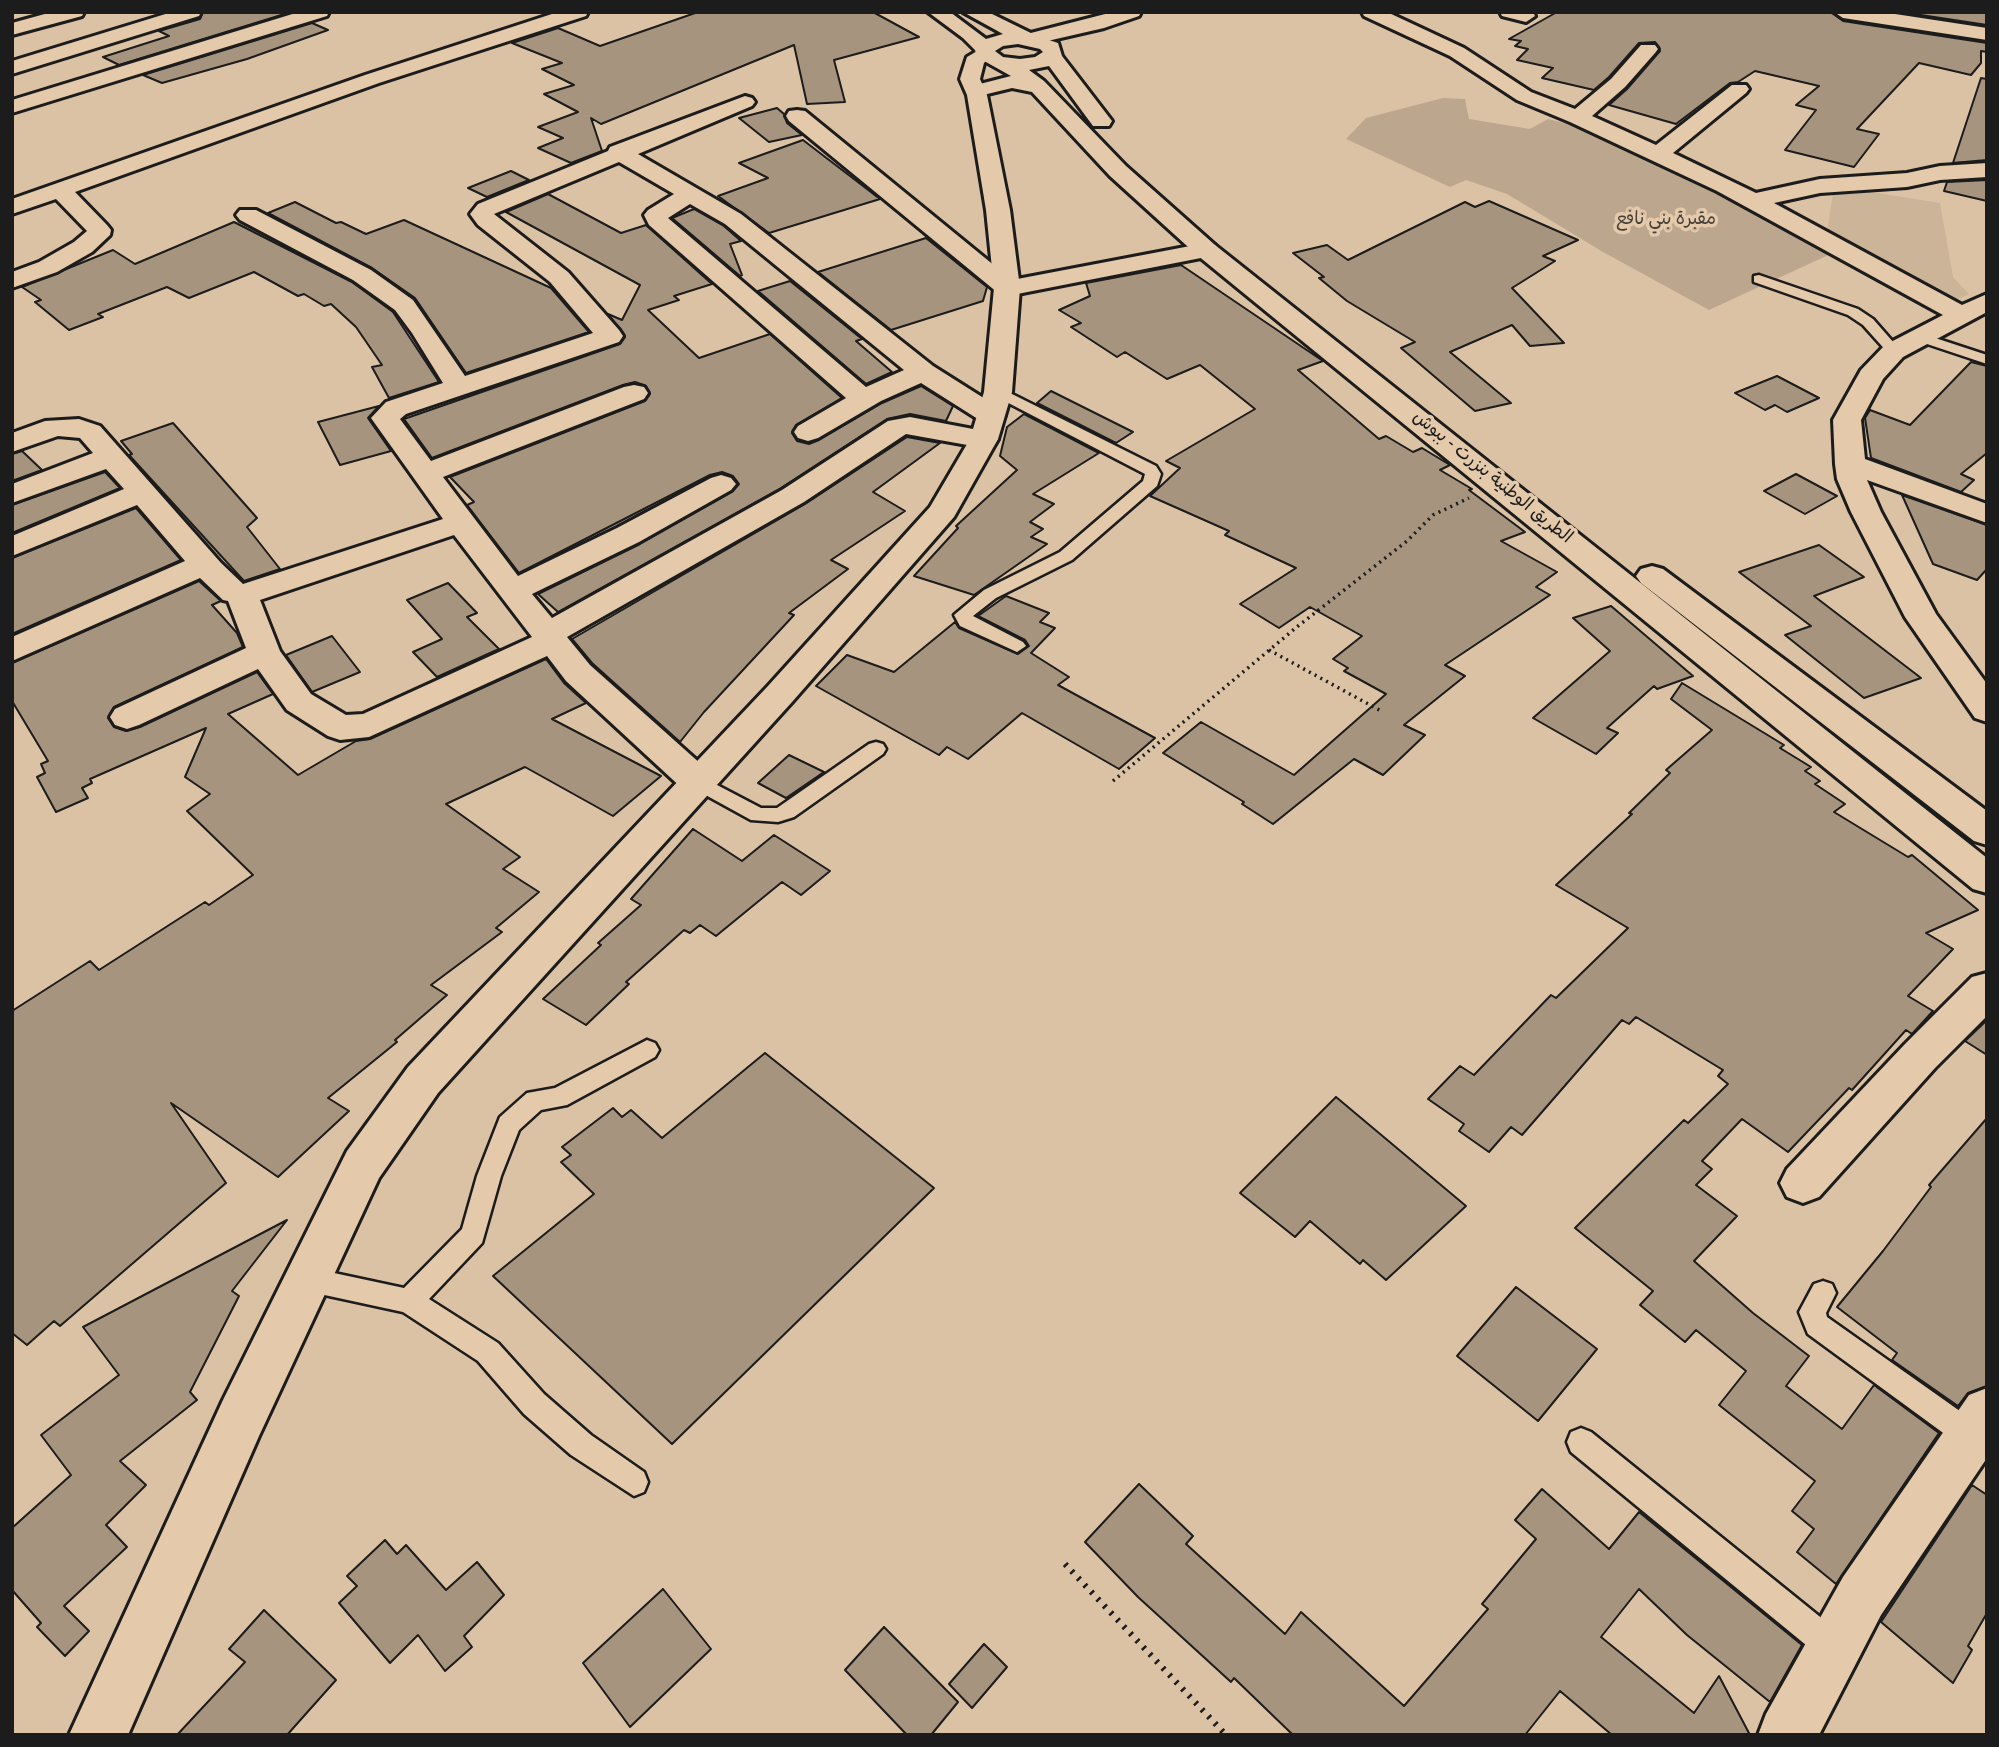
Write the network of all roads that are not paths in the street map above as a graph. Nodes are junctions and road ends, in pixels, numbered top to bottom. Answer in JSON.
{"nodes":[{"id":1,"x":75,"y":12,"type":"edge"},
{"id":2,"x":192,"y":12,"type":"edge"},
{"id":3,"x":320,"y":12,"type":"edge"},
{"id":4,"x":579,"y":12,"type":"edge"},
{"id":5,"x":937,"y":12,"type":"edge"},
{"id":6,"x":972,"y":12,"type":"edge"},
{"id":7,"x":1132,"y":12,"type":"edge"},
{"id":8,"x":1371,"y":12,"type":"edge"},
{"id":9,"x":1843,"y":12,"type":"edge"},
{"id":10,"x":1097,"y":24,"type":"junction"},
{"id":11,"x":12,"y":29,"type":"edge"},
{"id":12,"x":1987,"y":34,"type":"edge"},
{"id":13,"x":1041,"y":47,"type":"junction"},
{"id":14,"x":1648,"y":49,"type":"dead end"},
{"id":15,"x":995,"y":57,"type":"junction"},
{"id":16,"x":14,"y":66,"type":"edge"},
{"id":17,"x":1039,"y":88,"type":"junction"},
{"id":18,"x":1739,"y":89,"type":"dead end"},
{"id":19,"x":978,"y":93,"type":"junction"},
{"id":20,"x":745,"y":102,"type":"dead end"},
{"id":21,"x":12,"y":107,"type":"edge"},
{"id":22,"x":797,"y":116,"type":"dead end"},
{"id":23,"x":1578,"y":117,"type":"junction"},
{"id":24,"x":618,"y":152,"type":"junction"},
{"id":25,"x":1657,"y":155,"type":"junction"},
{"id":26,"x":1987,"y":170,"type":"edge"},
{"id":27,"x":61,"y":191,"type":"junction"},
{"id":28,"x":691,"y":194,"type":"junction"},
{"id":29,"x":1753,"y":201,"type":"junction"},
{"id":30,"x":12,"y":206,"type":"edge"},
{"id":31,"x":248,"y":215,"type":"dead end"},
{"id":32,"x":1206,"y":250,"type":"junction"},
{"id":33,"x":1759,"y":279,"type":"dead end"},
{"id":34,"x":12,"y":281,"type":"edge"},
{"id":35,"x":1007,"y":288,"type":"junction"},
{"id":36,"x":1980,"y":305,"type":"edge"},
{"id":37,"x":1920,"y":337,"type":"junction"},
{"id":38,"x":1894,"y":351,"type":"junction"},
{"id":39,"x":1987,"y":360,"type":"edge"},
{"id":40,"x":923,"y":372,"type":"junction"},
{"id":41,"x":459,"y":387,"type":"junction"},
{"id":42,"x":634,"y":393,"type":"dead end"},
{"id":43,"x":864,"y":400,"type":"junction"},
{"id":44,"x":991,"y":415,"type":"junction"},
{"id":45,"x":808,"y":432,"type":"dead end"},
{"id":46,"x":12,"y":443,"type":"edge"},
{"id":47,"x":113,"y":456,"type":"junction"},
{"id":48,"x":1850,"y":464,"type":"junction"},
{"id":49,"x":425,"y":474,"type":"junction"},
{"id":50,"x":721,"y":484,"type":"dead end"},
{"id":51,"x":143,"y":492,"type":"junction"},
{"id":52,"x":12,"y":494,"type":"edge"},
{"id":53,"x":1987,"y":514,"type":"edge"},
{"id":54,"x":461,"y":523,"type":"junction"},
{"id":55,"x":12,"y":547,"type":"edge"},
{"id":56,"x":204,"y":564,"type":"junction"},
{"id":57,"x":513,"y":591,"type":"junction"},
{"id":58,"x":242,"y":595,"type":"junction"},
{"id":59,"x":550,"y":637,"type":"junction"},
{"id":60,"x":1017,"y":646,"type":"dead end"},
{"id":61,"x":12,"y":650,"type":"edge"},
{"id":62,"x":264,"y":653,"type":"junction"},
{"id":63,"x":1987,"y":710,"type":"edge"},
{"id":64,"x":127,"y":718,"type":"dead end"},
{"id":65,"x":876,"y":749,"type":"dead end"},
{"id":66,"x":698,"y":782,"type":"junction"},
{"id":67,"x":1987,"y":831,"type":"edge"},
{"id":68,"x":1987,"y":879,"type":"edge"},
{"id":69,"x":1987,"y":989,"type":"edge"},
{"id":70,"x":647,"y":1051,"type":"dead end"},
{"id":71,"x":1803,"y":1183,"type":"dead end"},
{"id":72,"x":306,"y":1279,"type":"junction"},
{"id":73,"x":1823,"y":1293,"type":"dead end"},
{"id":74,"x":409,"y":1301,"type":"junction"},
{"id":75,"x":1979,"y":1424,"type":"edge"},
{"id":76,"x":1581,"y":1442,"type":"dead end"},
{"id":77,"x":634,"y":1482,"type":"dead end"},
{"id":78,"x":1834,"y":1648,"type":"junction"},
{"id":79,"x":98,"y":1735,"type":"edge"},
{"id":80,"x":1787,"y":1735,"type":"edge"}],
"edges":[{"from":1,"to":11,"type":"street"},
{"from":2,"to":16,"type":"street"},
{"from":3,"to":21,"type":"street"},
{"from":4,"to":27,"type":"street"},
{"from":5,"to":15,"type":"street","name":"الطريق الوطنية بنزرت - ببوش"},
{"from":6,"to":13,"type":"street","name":"الطريق الوطنية بنزرت - ببوش"},
{"from":7,"to":10,"type":"street"},
{"from":8,"to":23,"type":"street"},
{"from":9,"to":12,"type":"street"},
{"from":10,"to":13,"type":"street"},
{"from":10,"to":13,"type":"street"},
{"from":13,"to":15,"type":"street"},
{"from":13,"to":15,"type":"street"},
{"from":13,"to":67,"type":"street","name":"الطريق الوطنية بنزرت - ببوش"},
{"from":14,"to":23,"type":"street"},
{"from":15,"to":17,"type":"street","name":"الطريق الوطنية بنزرت - ببوش"},
{"from":15,"to":19,"type":"street"},
{"from":17,"to":19,"type":"street"},
{"from":17,"to":32,"type":"street","name":"الطريق الوطنية بنزرت - ببوش"},
{"from":18,"to":25,"type":"street"},
{"from":19,"to":35,"type":"street"},
{"from":20,"to":24,"type":"street"},
{"from":22,"to":35,"type":"street"},
{"from":23,"to":25,"type":"street"},
{"from":24,"to":28,"type":"street"},
{"from":24,"to":41,"type":"street"},
{"from":25,"to":29,"type":"street"},
{"from":26,"to":29,"type":"street"},
{"from":27,"to":30,"type":"street"},
{"from":27,"to":34,"type":"street"},
{"from":28,"to":40,"type":"street"},
{"from":28,"to":43,"type":"street"},
{"from":29,"to":36,"type":"street"},
{"from":31,"to":41,"type":"street"},
{"from":32,"to":35,"type":"street"},
{"from":32,"to":68,"type":"street","name":"الطريق الوطنية بنزرت - ببوش"},
{"from":33,"to":38,"type":"lane"},
{"from":35,"to":44,"type":"street"},
{"from":36,"to":37,"type":"street"},
{"from":37,"to":38,"type":"street"},
{"from":37,"to":39,"type":"lane"},
{"from":38,"to":48,"type":"street"},
{"from":40,"to":43,"type":"street"},
{"from":40,"to":44,"type":"street"},
{"from":41,"to":49,"type":"street"},
{"from":42,"to":49,"type":"street"},
{"from":43,"to":45,"type":"street"},
{"from":44,"to":59,"type":"street"},
{"from":44,"to":60,"type":"lane"},
{"from":44,"to":66,"type":"street"},
{"from":46,"to":47,"type":"street"},
{"from":47,"to":51,"type":"street"},
{"from":47,"to":52,"type":"street"},
{"from":48,"to":53,"type":"street"},
{"from":48,"to":63,"type":"street"},
{"from":49,"to":54,"type":"street"},
{"from":50,"to":57,"type":"street"},
{"from":51,"to":55,"type":"street"},
{"from":51,"to":56,"type":"street"},
{"from":54,"to":57,"type":"street"},
{"from":54,"to":58,"type":"street"},
{"from":56,"to":58,"type":"street"},
{"from":56,"to":61,"type":"street"},
{"from":57,"to":59,"type":"street"},
{"from":58,"to":62,"type":"street"},
{"from":59,"to":62,"type":"street"},
{"from":59,"to":66,"type":"street"},
{"from":62,"to":64,"type":"street"},
{"from":65,"to":66,"type":"lane"},
{"from":66,"to":72,"type":"street"},
{"from":69,"to":71,"type":"street"},
{"from":70,"to":74,"type":"lane"},
{"from":72,"to":74,"type":"lane"},
{"from":72,"to":79,"type":"street"},
{"from":73,"to":75,"type":"lane"},
{"from":74,"to":77,"type":"lane"},
{"from":75,"to":78,"type":"street"},
{"from":76,"to":78,"type":"lane"},
{"from":78,"to":80,"type":"street"}]}
